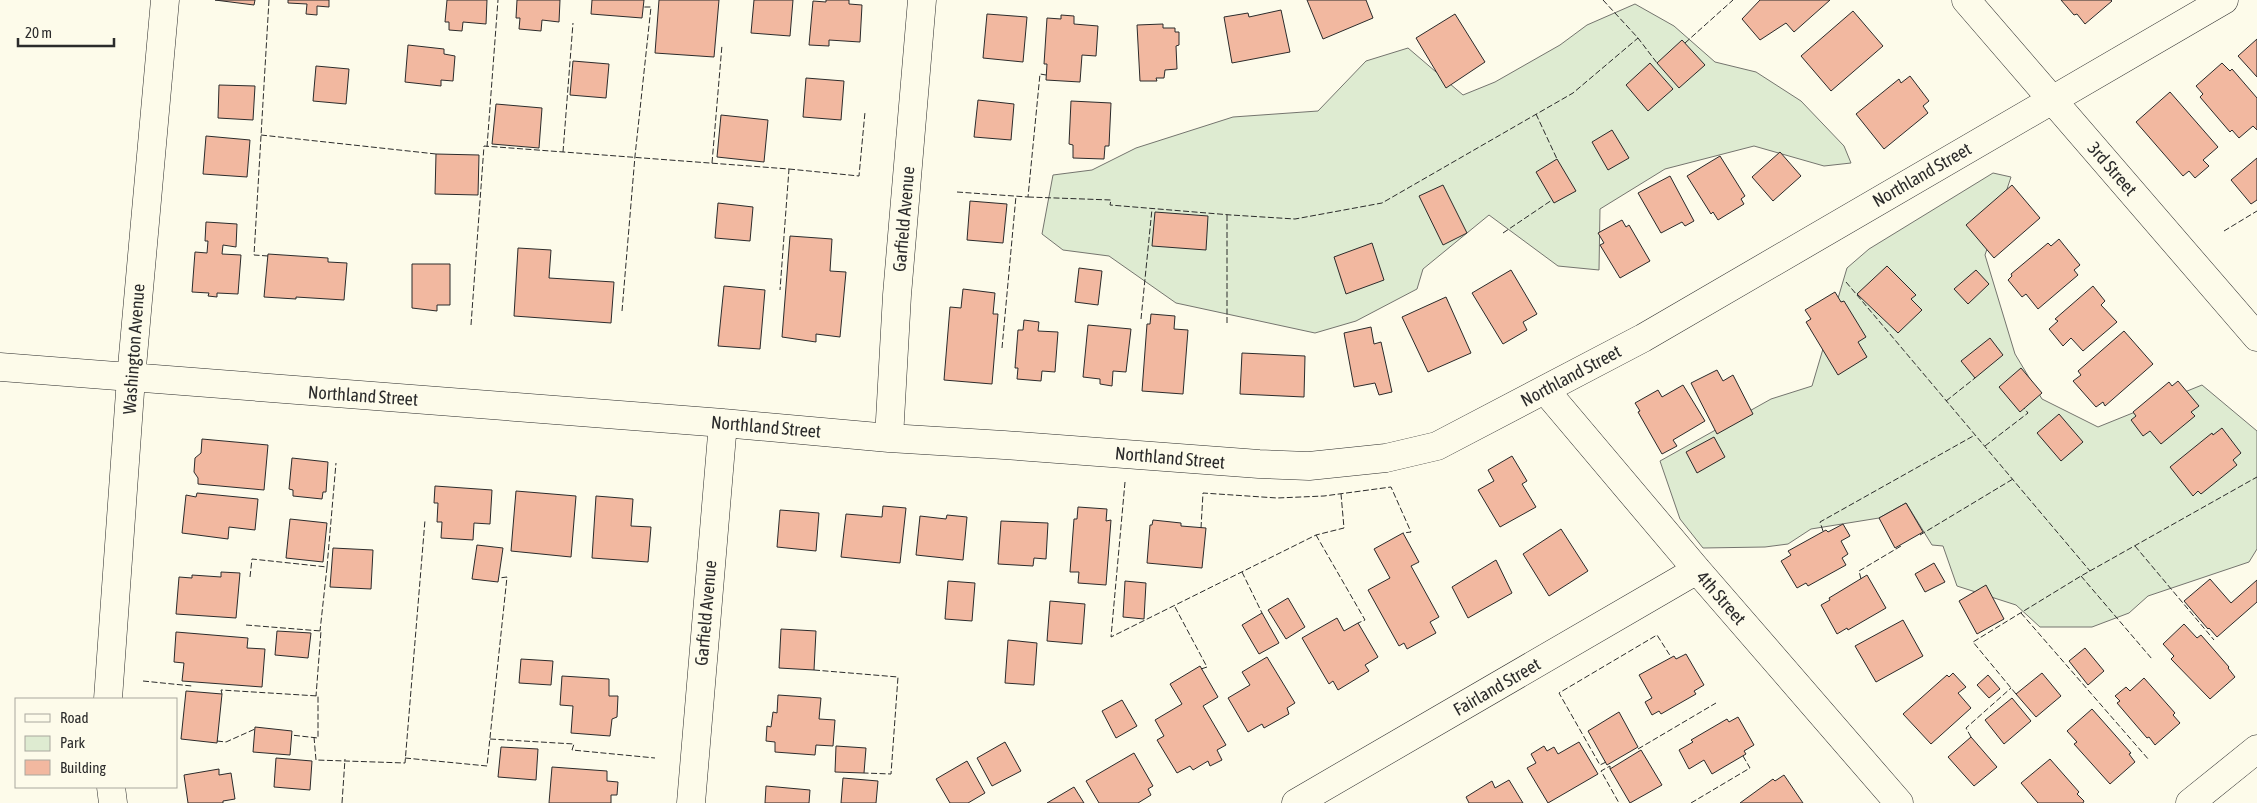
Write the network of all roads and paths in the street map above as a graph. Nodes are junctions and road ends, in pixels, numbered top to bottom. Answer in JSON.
{"nodes":[{"id":1,"x":165,"y":0,"type":"edge"},
{"id":2,"x":922,"y":0,"type":"edge"},
{"id":3,"x":1966,"y":0,"type":"edge"},
{"id":4,"x":2224,"y":0,"type":"edge"},
{"id":5,"x":2052,"y":100,"type":"junction"},
{"id":6,"x":2257,"y":337,"type":"edge"},
{"id":7,"x":0,"y":367,"type":"edge"},
{"id":8,"x":131,"y":378,"type":"junction"},
{"id":9,"x":1545,"y":390,"type":"junction"},
{"id":10,"x":723,"y":423,"type":"junction"},
{"id":11,"x":889,"y":438,"type":"junction"},
{"id":12,"x":1697,"y":570,"type":"junction"},
{"id":13,"x":108,"y":698,"type":"edge"},
{"id":14,"x":2257,"y":749,"type":"edge"},
{"id":15,"x":111,"y":788,"type":"edge"},
{"id":16,"x":114,"y":803,"type":"edge"},
{"id":17,"x":691,"y":803,"type":"edge"},
{"id":18,"x":1296,"y":803,"type":"edge"},
{"id":19,"x":1899,"y":803,"type":"edge"},
{"id":20,"x":2190,"y":803,"type":"edge"}],
"edges":[{"from":1,"to":8,"type":"street","name":"Washington Avenue"},
{"from":2,"to":11,"type":"street","name":"Garfield Avenue"},
{"from":3,"to":5,"type":"street","name":"3rd Street"},
{"from":4,"to":5,"type":"street","name":"Northland Street"},
{"from":5,"to":6,"type":"street","name":"3rd Street"},
{"from":5,"to":9,"type":"street","name":"Northland Street"},
{"from":7,"to":8,"type":"street","name":"Northland Street"},
{"from":8,"to":10,"type":"street","name":"Northland Street"},
{"from":8,"to":13,"type":"street","name":"Washington Avenue"},
{"from":9,"to":11,"type":"street","name":"Northland Street"},
{"from":9,"to":12,"type":"street","name":"4th Street"},
{"from":10,"to":11,"type":"street","name":"Northland Street"},
{"from":10,"to":17,"type":"street","name":"Garfield Avenue"},
{"from":12,"to":18,"type":"street","name":"Fairland Street"},
{"from":12,"to":19,"type":"street","name":"4th Street"},
{"from":14,"to":20,"type":"street"},
{"from":15,"to":16,"type":"street"}]}
